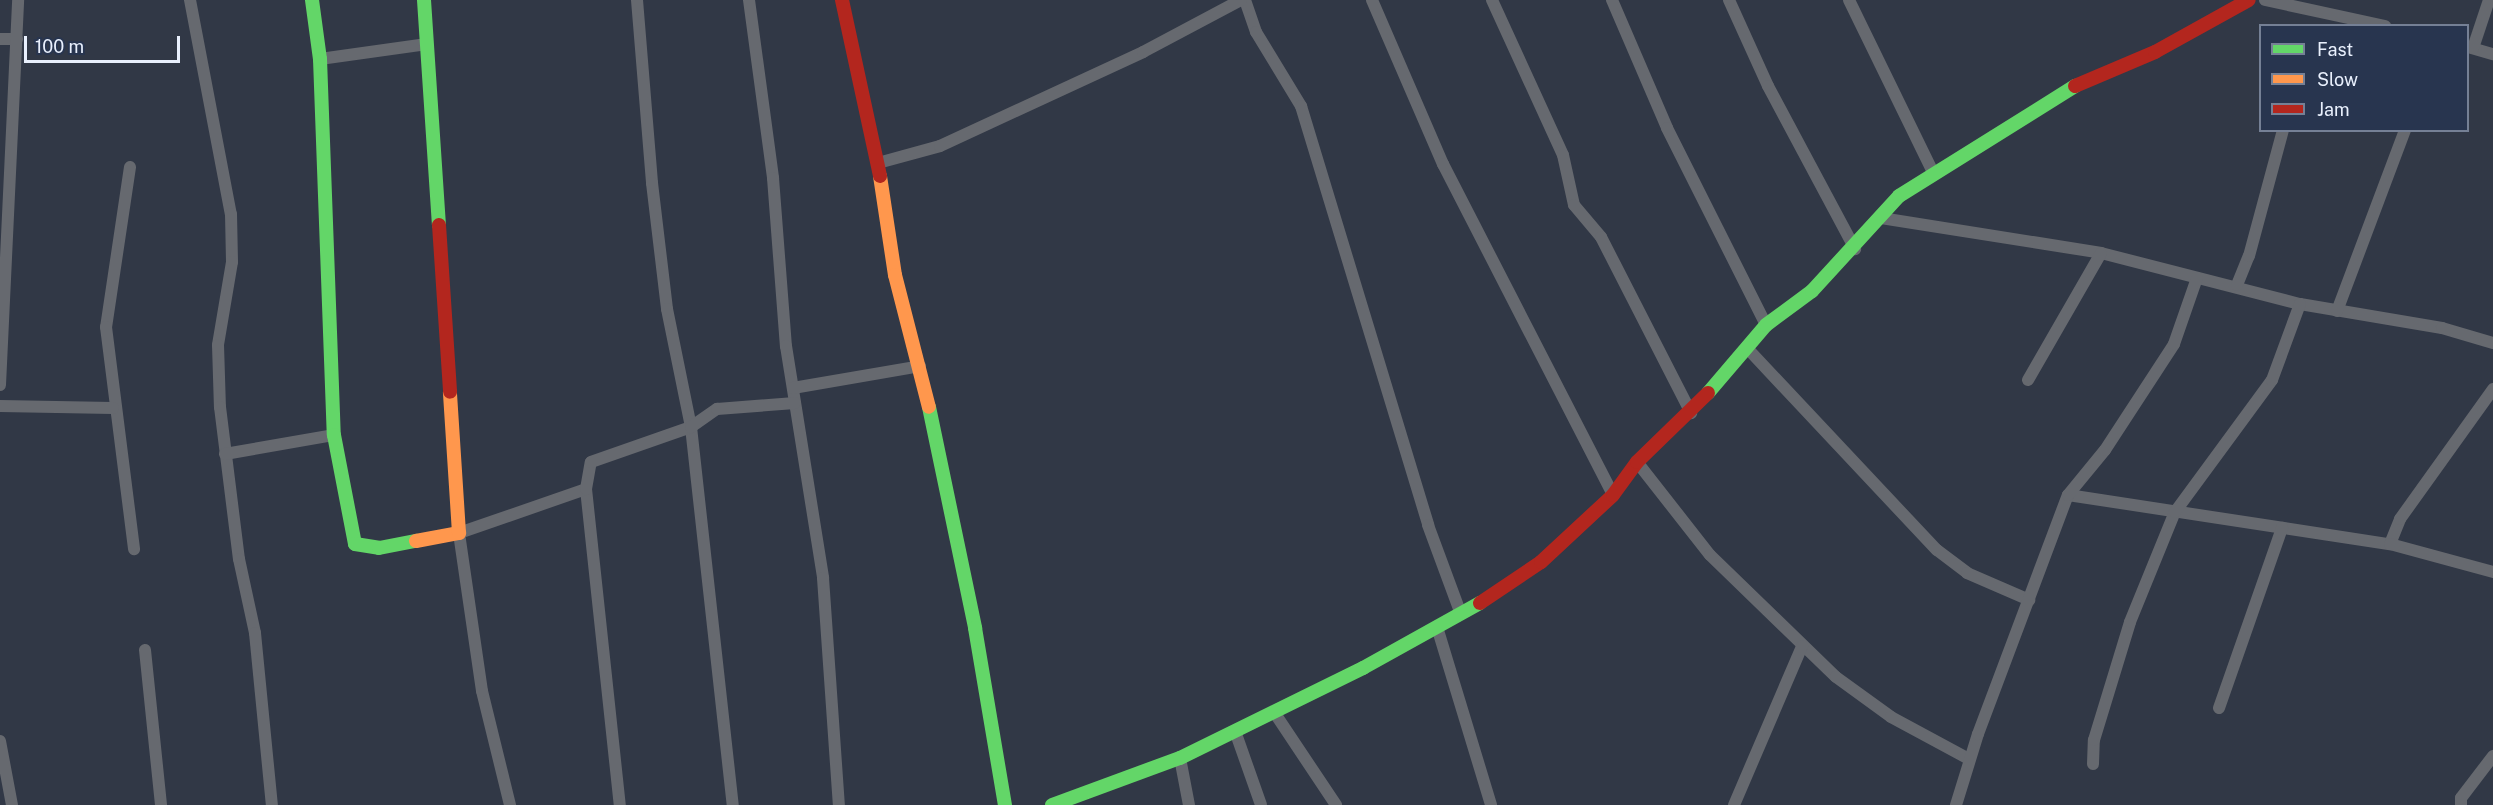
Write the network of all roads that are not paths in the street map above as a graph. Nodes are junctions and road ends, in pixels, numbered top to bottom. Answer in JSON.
{"nodes":[{"id":1,"x":18,"y":0,"type":"edge"},
{"id":2,"x":190,"y":0,"type":"edge"},
{"id":3,"x":312,"y":0,"type":"edge"},
{"id":4,"x":424,"y":0,"type":"edge"},
{"id":5,"x":637,"y":0,"type":"edge"},
{"id":6,"x":749,"y":0,"type":"edge"},
{"id":7,"x":843,"y":0,"type":"edge"},
{"id":8,"x":1243,"y":0,"type":"edge"},
{"id":9,"x":1372,"y":0,"type":"edge"},
{"id":10,"x":1492,"y":0,"type":"edge"},
{"id":11,"x":1612,"y":0,"type":"edge"},
{"id":12,"x":1730,"y":0,"type":"edge"},
{"id":13,"x":1849,"y":0,"type":"edge"},
{"id":14,"x":2249,"y":0,"type":"edge"},
{"id":15,"x":2265,"y":0,"type":"edge"},
{"id":16,"x":2489,"y":0,"type":"edge"},
{"id":17,"x":2376,"y":24,"type":"edge"},
{"id":18,"x":0,"y":39,"type":"edge"},
{"id":19,"x":17,"y":39,"type":"junction"},
{"id":20,"x":427,"y":44,"type":"junction"},
{"id":21,"x":2470,"y":48,"type":"edge"},
{"id":22,"x":2493,"y":54,"type":"edge"},
{"id":23,"x":320,"y":59,"type":"junction"},
{"id":24,"x":2282,"y":132,"type":"edge"},
{"id":25,"x":2404,"y":132,"type":"edge"},
{"id":26,"x":6,"y":148,"type":"edge"},
{"id":27,"x":878,"y":163,"type":"junction"},
{"id":28,"x":130,"y":167,"type":"dead end"},
{"id":29,"x":1934,"y":174,"type":"junction"},
{"id":30,"x":1881,"y":218,"type":"junction"},
{"id":31,"x":1855,"y":249,"type":"junction"},
{"id":32,"x":2101,"y":253,"type":"junction"},
{"id":33,"x":3,"y":259,"type":"edge"},
{"id":34,"x":2197,"y":278,"type":"junction"},
{"id":35,"x":2237,"y":285,"type":"junction"},
{"id":36,"x":2300,"y":304,"type":"junction"},
{"id":37,"x":2337,"y":311,"type":"junction"},
{"id":38,"x":1766,"y":325,"type":"junction"},
{"id":39,"x":2493,"y":343,"type":"edge"},
{"id":40,"x":1747,"y":348,"type":"junction"},
{"id":41,"x":0,"y":366,"type":"edge"},
{"id":42,"x":920,"y":366,"type":"junction"},
{"id":43,"x":2028,"y":380,"type":"dead end"},
{"id":44,"x":0,"y":385,"type":"edge"},
{"id":45,"x":793,"y":388,"type":"junction"},
{"id":46,"x":2493,"y":389,"type":"edge"},
{"id":47,"x":795,"y":403,"type":"junction"},
{"id":48,"x":0,"y":406,"type":"edge"},
{"id":49,"x":113,"y":408,"type":"junction"},
{"id":50,"x":1691,"y":414,"type":"junction"},
{"id":51,"x":691,"y":427,"type":"junction"},
{"id":52,"x":334,"y":435,"type":"junction"},
{"id":53,"x":225,"y":454,"type":"junction"},
{"id":54,"x":1637,"y":462,"type":"junction"},
{"id":55,"x":586,"y":489,"type":"junction"},
{"id":56,"x":1613,"y":495,"type":"junction"},
{"id":57,"x":2068,"y":495,"type":"junction"},
{"id":58,"x":2175,"y":512,"type":"junction"},
{"id":59,"x":2282,"y":528,"type":"junction"},
{"id":60,"x":459,"y":533,"type":"junction"},
{"id":61,"x":2390,"y":544,"type":"junction"},
{"id":62,"x":134,"y":549,"type":"dead end"},
{"id":63,"x":2493,"y":572,"type":"edge"},
{"id":64,"x":2029,"y":600,"type":"junction"},
{"id":65,"x":1461,"y":614,"type":"junction"},
{"id":66,"x":1437,"y":627,"type":"junction"},
{"id":67,"x":1802,"y":646,"type":"junction"},
{"id":68,"x":146,"y":651,"type":"dead end"},
{"id":69,"x":2219,"y":708,"type":"dead end"},
{"id":70,"x":1274,"y":712,"type":"junction"},
{"id":71,"x":1235,"y":731,"type":"junction"},
{"id":72,"x":0,"y":741,"type":"edge"},
{"id":73,"x":2493,"y":756,"type":"edge"},
{"id":74,"x":1180,"y":758,"type":"junction"},
{"id":75,"x":1969,"y":759,"type":"junction"},
{"id":76,"x":2093,"y":764,"type":"dead end"},
{"id":77,"x":12,"y":805,"type":"edge"},
{"id":78,"x":161,"y":805,"type":"edge"},
{"id":79,"x":272,"y":805,"type":"edge"},
{"id":80,"x":510,"y":805,"type":"edge"},
{"id":81,"x":620,"y":805,"type":"edge"},
{"id":82,"x":733,"y":805,"type":"edge"},
{"id":83,"x":839,"y":805,"type":"edge"},
{"id":84,"x":1005,"y":805,"type":"edge"},
{"id":85,"x":1052,"y":805,"type":"edge"},
{"id":86,"x":1189,"y":805,"type":"edge"},
{"id":87,"x":1261,"y":805,"type":"edge"},
{"id":88,"x":1336,"y":805,"type":"edge"},
{"id":89,"x":1491,"y":805,"type":"edge"},
{"id":90,"x":1734,"y":805,"type":"edge"},
{"id":91,"x":1956,"y":805,"type":"edge"},
{"id":92,"x":2461,"y":805,"type":"edge"}],
"edges":[{"from":1,"to":19,"type":"street"},
{"from":2,"to":53,"type":"street"},
{"from":3,"to":23,"type":"street"},
{"from":4,"to":20,"type":"street"},
{"from":5,"to":51,"type":"street"},
{"from":6,"to":45,"type":"street"},
{"from":7,"to":27,"type":"street"},
{"from":8,"to":27,"type":"street"},
{"from":8,"to":65,"type":"street"},
{"from":9,"to":56,"type":"street"},
{"from":10,"to":50,"type":"street"},
{"from":11,"to":38,"type":"street"},
{"from":12,"to":31,"type":"street"},
{"from":13,"to":29,"type":"street"},
{"from":14,"to":29,"type":"street"},
{"from":15,"to":17,"type":"street"},
{"from":16,"to":21,"type":"street"},
{"from":18,"to":19,"type":"street"},
{"from":19,"to":26,"type":"street"},
{"from":20,"to":23,"type":"street"},
{"from":20,"to":60,"type":"street"},
{"from":21,"to":22,"type":"street"},
{"from":23,"to":52,"type":"street"},
{"from":24,"to":35,"type":"street"},
{"from":25,"to":37,"type":"street"},
{"from":26,"to":33,"type":"street"},
{"from":27,"to":42,"type":"street"},
{"from":28,"to":49,"type":"street"},
{"from":29,"to":30,"type":"street"},
{"from":30,"to":31,"type":"street"},
{"from":30,"to":32,"type":"street"},
{"from":31,"to":38,"type":"street"},
{"from":32,"to":34,"type":"street"},
{"from":32,"to":43,"type":"street"},
{"from":33,"to":41,"type":"street"},
{"from":34,"to":35,"type":"street"},
{"from":34,"to":57,"type":"street"},
{"from":35,"to":36,"type":"street"},
{"from":36,"to":37,"type":"street"},
{"from":36,"to":58,"type":"street"},
{"from":37,"to":39,"type":"street"},
{"from":38,"to":40,"type":"street"},
{"from":40,"to":50,"type":"street"},
{"from":40,"to":64,"type":"street"},
{"from":41,"to":44,"type":"street"},
{"from":42,"to":45,"type":"street"},
{"from":42,"to":84,"type":"street"},
{"from":45,"to":47,"type":"street"},
{"from":46,"to":61,"type":"street"},
{"from":47,"to":51,"type":"street"},
{"from":47,"to":83,"type":"street"},
{"from":48,"to":49,"type":"street"},
{"from":49,"to":62,"type":"street"},
{"from":50,"to":54,"type":"street"},
{"from":51,"to":55,"type":"street"},
{"from":51,"to":82,"type":"street"},
{"from":52,"to":53,"type":"street"},
{"from":52,"to":60,"type":"street"},
{"from":53,"to":79,"type":"street"},
{"from":54,"to":56,"type":"street"},
{"from":54,"to":67,"type":"street"},
{"from":55,"to":60,"type":"street"},
{"from":55,"to":81,"type":"street"},
{"from":56,"to":65,"type":"street"},
{"from":57,"to":58,"type":"street"},
{"from":57,"to":64,"type":"street"},
{"from":58,"to":59,"type":"street"},
{"from":58,"to":76,"type":"street"},
{"from":59,"to":61,"type":"street"},
{"from":59,"to":69,"type":"street"},
{"from":60,"to":80,"type":"street"},
{"from":61,"to":63,"type":"street"},
{"from":64,"to":75,"type":"street"},
{"from":65,"to":66,"type":"street"},
{"from":66,"to":70,"type":"street"},
{"from":66,"to":89,"type":"street"},
{"from":67,"to":75,"type":"street"},
{"from":67,"to":90,"type":"street"},
{"from":68,"to":78,"type":"street"},
{"from":70,"to":71,"type":"street"},
{"from":70,"to":88,"type":"street"},
{"from":71,"to":74,"type":"street"},
{"from":71,"to":87,"type":"street"},
{"from":72,"to":77,"type":"street"},
{"from":73,"to":92,"type":"street"},
{"from":74,"to":85,"type":"street"},
{"from":74,"to":86,"type":"street"},
{"from":75,"to":91,"type":"street"}]}
